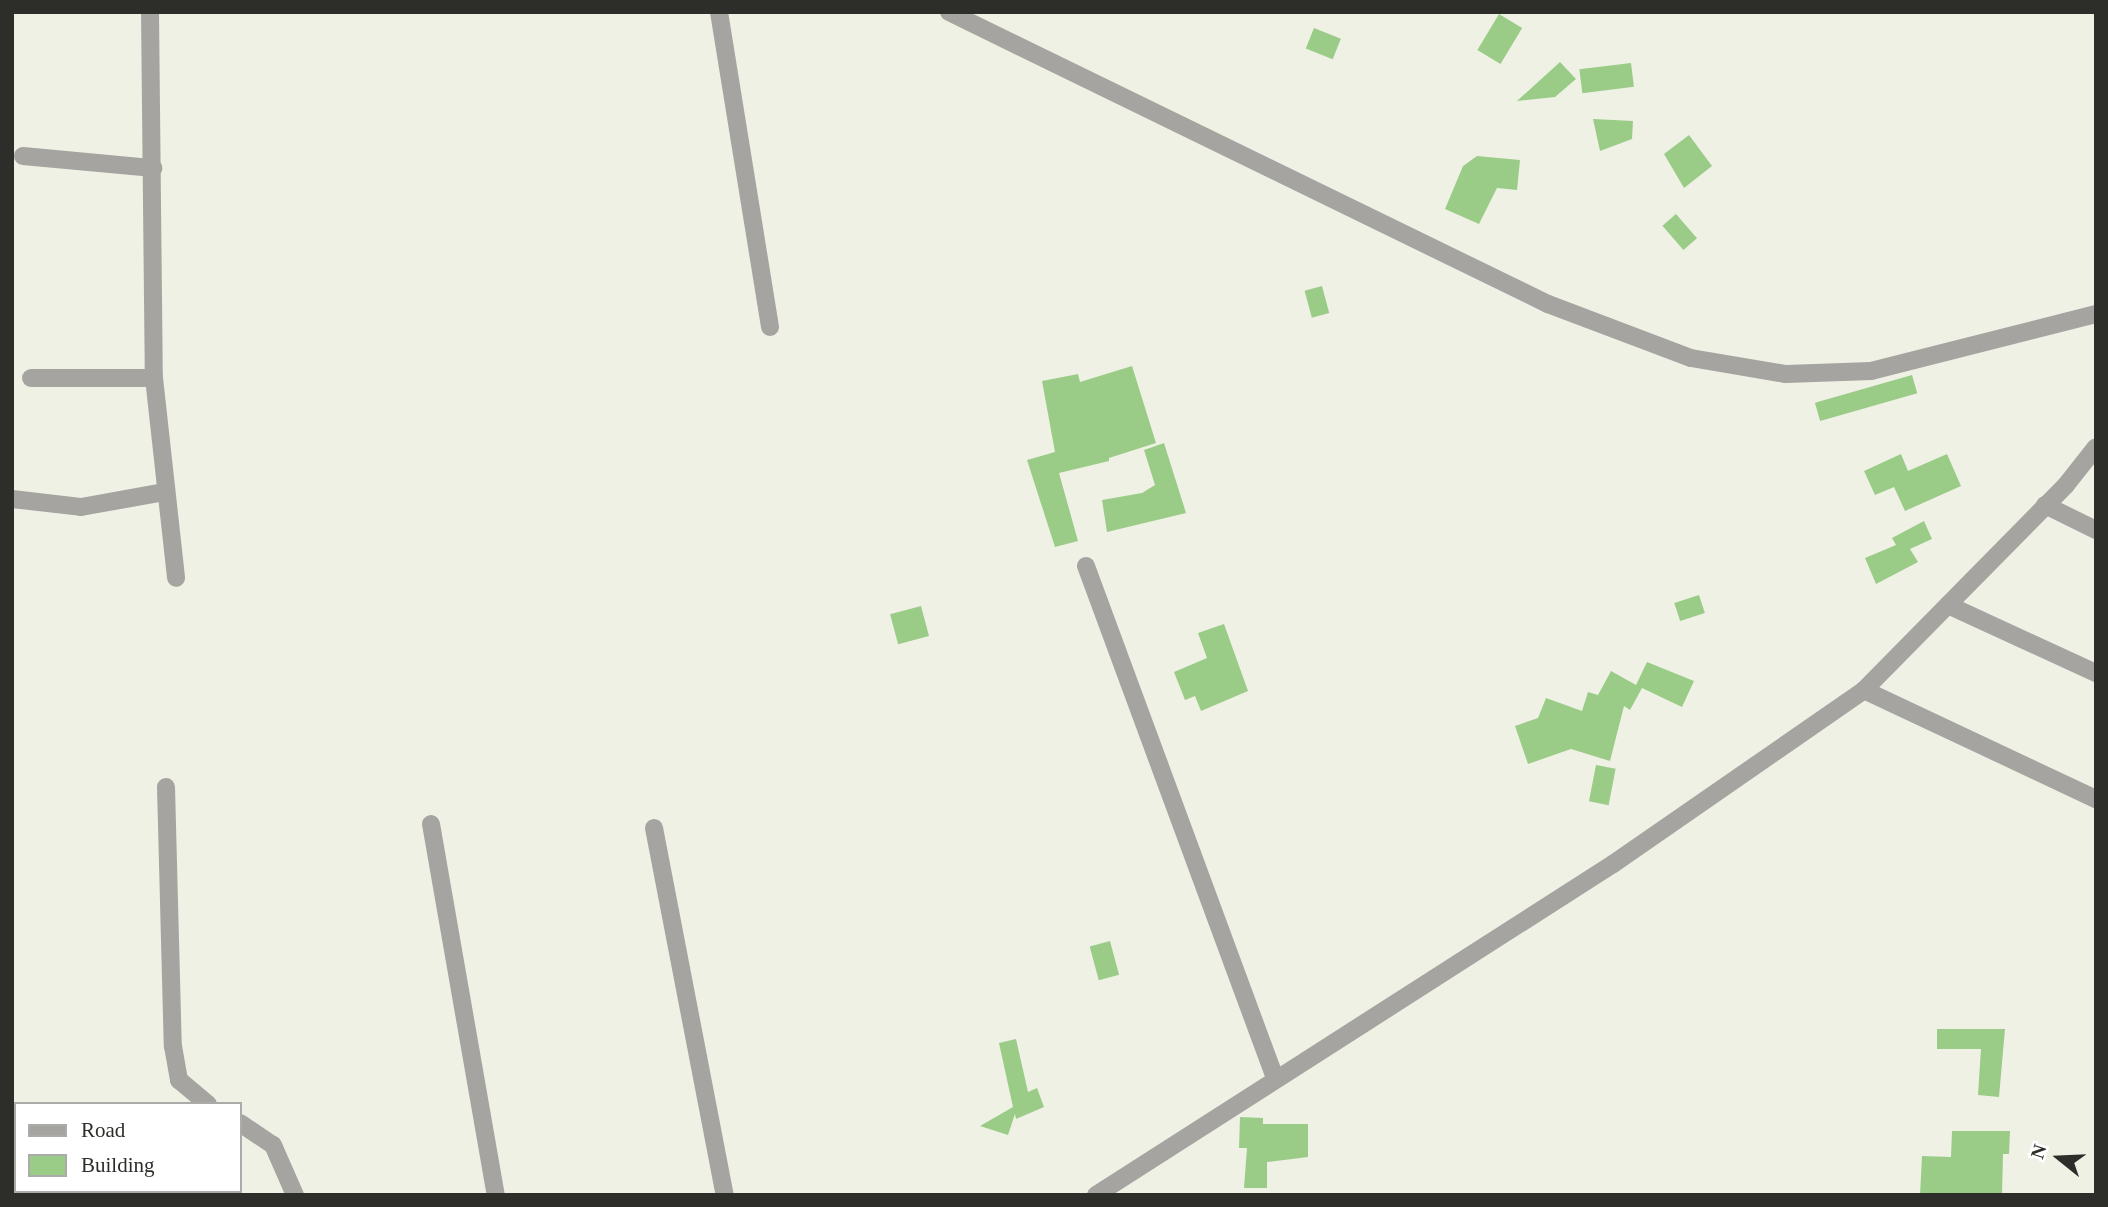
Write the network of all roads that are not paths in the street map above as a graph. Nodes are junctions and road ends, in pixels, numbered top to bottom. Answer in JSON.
{"nodes":[{"id":1,"x":150,"y":12,"type":"edge"},
{"id":2,"x":719,"y":12,"type":"edge"},
{"id":3,"x":949,"y":12,"type":"edge"},
{"id":4,"x":23,"y":156,"type":"dead end"},
{"id":5,"x":153,"y":168,"type":"junction"},
{"id":6,"x":2096,"y":314,"type":"edge"},
{"id":7,"x":770,"y":327,"type":"dead end"},
{"id":8,"x":31,"y":378,"type":"dead end"},
{"id":9,"x":154,"y":378,"type":"junction"},
{"id":10,"x":2096,"y":447,"type":"edge"},
{"id":11,"x":164,"y":492,"type":"junction"},
{"id":12,"x":12,"y":499,"type":"edge"},
{"id":13,"x":2045,"y":505,"type":"junction"},
{"id":14,"x":2096,"y":530,"type":"edge"},
{"id":15,"x":1086,"y":566,"type":"dead end"},
{"id":16,"x":176,"y":578,"type":"dead end"},
{"id":17,"x":1948,"y":605,"type":"junction"},
{"id":18,"x":2096,"y":673,"type":"edge"},
{"id":19,"x":1864,"y":690,"type":"junction"},
{"id":20,"x":166,"y":787,"type":"dead end"},
{"id":21,"x":2096,"y":799,"type":"edge"},
{"id":22,"x":431,"y":824,"type":"dead end"},
{"id":23,"x":654,"y":828,"type":"dead end"},
{"id":24,"x":1275,"y":1078,"type":"junction"},
{"id":25,"x":206,"y":1102,"type":"edge"},
{"id":26,"x":242,"y":1124,"type":"edge"},
{"id":27,"x":295,"y":1195,"type":"edge"},
{"id":28,"x":496,"y":1195,"type":"edge"},
{"id":29,"x":725,"y":1195,"type":"edge"},
{"id":30,"x":1096,"y":1195,"type":"edge"}],
"edges":[{"from":1,"to":5,"type":"street"},
{"from":2,"to":7,"type":"street"},
{"from":3,"to":6,"type":"street"},
{"from":4,"to":5,"type":"street"},
{"from":5,"to":9,"type":"street"},
{"from":8,"to":9,"type":"street"},
{"from":9,"to":11,"type":"street"},
{"from":10,"to":13,"type":"street"},
{"from":11,"to":12,"type":"street"},
{"from":11,"to":16,"type":"street"},
{"from":13,"to":14,"type":"street"},
{"from":13,"to":17,"type":"street"},
{"from":15,"to":24,"type":"street"},
{"from":17,"to":18,"type":"street"},
{"from":17,"to":19,"type":"street"},
{"from":19,"to":21,"type":"street"},
{"from":19,"to":24,"type":"street"},
{"from":20,"to":25,"type":"street"},
{"from":22,"to":28,"type":"street"},
{"from":23,"to":29,"type":"street"},
{"from":24,"to":30,"type":"street"},
{"from":26,"to":27,"type":"street"}]}
